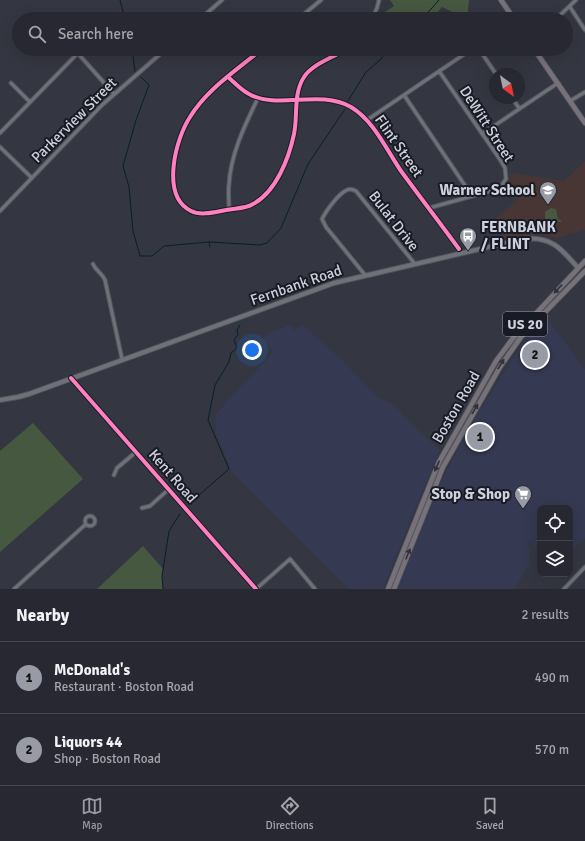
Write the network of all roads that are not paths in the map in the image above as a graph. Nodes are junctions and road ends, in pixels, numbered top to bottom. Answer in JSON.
{"nodes":[{"id":1,"x":222,"y":0,"type":"edge"},
{"id":2,"x":322,"y":0,"type":"edge"},
{"id":3,"x":379,"y":0,"type":"edge"},
{"id":4,"x":501,"y":0,"type":"edge"},
{"id":5,"x":576,"y":0,"type":"edge"},
{"id":6,"x":570,"y":7,"type":"junction"},
{"id":7,"x":208,"y":12,"type":"edge"},
{"id":8,"x":307,"y":12,"type":"edge"},
{"id":9,"x":375,"y":12,"type":"edge"},
{"id":10,"x":509,"y":12,"type":"edge"},
{"id":11,"x":564,"y":12,"type":"edge"},
{"id":12,"x":585,"y":30,"type":"edge"},
{"id":13,"x":75,"y":56,"type":"edge"},
{"id":14,"x":81,"y":56,"type":"edge"},
{"id":15,"x":158,"y":56,"type":"edge"},
{"id":16,"x":254,"y":56,"type":"edge"},
{"id":17,"x":334,"y":56,"type":"edge"},
{"id":18,"x":462,"y":56,"type":"edge"},
{"id":19,"x":484,"y":56,"type":"edge"},
{"id":20,"x":539,"y":56,"type":"edge"},
{"id":21,"x":492,"y":68,"type":"edge"},
{"id":22,"x":439,"y":71,"type":"junction"},
{"id":23,"x":228,"y":77,"type":"junction"},
{"id":24,"x":11,"y":83,"type":"dead end"},
{"id":25,"x":558,"y":83,"type":"junction"},
{"id":26,"x":585,"y":92,"type":"edge"},
{"id":27,"x":114,"y":94,"type":"junction"},
{"id":28,"x":404,"y":95,"type":"junction"},
{"id":29,"x":258,"y":98,"type":"junction"},
{"id":30,"x":296,"y":100,"type":"junction"},
{"id":31,"x":570,"y":101,"type":"junction"},
{"id":32,"x":30,"y":102,"type":"junction"},
{"id":33,"x":516,"y":104,"type":"edge"},
{"id":34,"x":519,"y":108,"type":"junction"},
{"id":35,"x":367,"y":120,"type":"junction"},
{"id":36,"x":585,"y":123,"type":"edge"},
{"id":37,"x":0,"y":133,"type":"edge"},
{"id":38,"x":482,"y":134,"type":"junction"},
{"id":39,"x":0,"y":147,"type":"edge"},
{"id":40,"x":32,"y":178,"type":"junction"},
{"id":41,"x":472,"y":196,"type":"junction"},
{"id":42,"x":429,"y":208,"type":"junction"},
{"id":43,"x":229,"y":209,"type":"junction"},
{"id":44,"x":0,"y":211,"type":"edge"},
{"id":45,"x":459,"y":249,"type":"dead end"},
{"id":46,"x":585,"y":261,"type":"edge"},
{"id":47,"x":93,"y":264,"type":"dead end"},
{"id":48,"x":414,"y":264,"type":"junction"},
{"id":49,"x":578,"y":268,"type":"junction"},
{"id":50,"x":585,"y":271,"type":"edge"},
{"id":51,"x":365,"y":275,"type":"junction"},
{"id":52,"x":122,"y":359,"type":"junction"},
{"id":53,"x":71,"y":378,"type":"junction"},
{"id":54,"x":0,"y":400,"type":"edge"},
{"id":55,"x":136,"y":452,"type":"junction"},
{"id":56,"x":114,"y":475,"type":"dead end"},
{"id":57,"x":168,"y":489,"type":"junction"},
{"id":58,"x":142,"y":508,"type":"dead end"},
{"id":59,"x":86,"y":524,"type":"dead end"},
{"id":60,"x":585,"y":567,"type":"edge"},
{"id":61,"x":14,"y":589,"type":"edge"},
{"id":62,"x":256,"y":589,"type":"edge"},
{"id":63,"x":315,"y":589,"type":"edge"},
{"id":64,"x":388,"y":589,"type":"edge"},
{"id":65,"x":394,"y":589,"type":"edge"},
{"id":66,"x":564,"y":589,"type":"edge"}],
"edges":[{"from":1,"to":7,"type":"street"},
{"from":2,"to":8,"type":"street"},
{"from":3,"to":9,"type":"street"},
{"from":4,"to":10,"type":"main road"},
{"from":5,"to":6,"type":"street"},
{"from":6,"to":11,"type":"street"},
{"from":6,"to":12,"type":"street"},
{"from":13,"to":32,"type":"street"},
{"from":14,"to":27,"type":"street"},
{"from":15,"to":27,"type":"street","name":"Parkerview Street"},
{"from":16,"to":23,"type":"street"},
{"from":17,"to":30,"type":"street"},
{"from":18,"to":22,"type":"street"},
{"from":19,"to":21,"type":"street"},
{"from":20,"to":25,"type":"main road"},
{"from":22,"to":28,"type":"street"},
{"from":22,"to":38,"type":"street","name":"DeWitt Street"},
{"from":23,"to":29,"type":"street","name":"Flint Street"},
{"from":23,"to":43,"type":"street"},
{"from":24,"to":32,"type":"street"},
{"from":25,"to":31,"type":"main road"},
{"from":25,"to":34,"type":"street"},
{"from":26,"to":31,"type":"street"},
{"from":27,"to":40,"type":"street","name":"Parkerview Street"},
{"from":28,"to":35,"type":"street"},
{"from":28,"to":41,"type":"street"},
{"from":29,"to":30,"type":"street","name":"Flint Street"},
{"from":29,"to":43,"type":"street"},
{"from":30,"to":35,"type":"street","name":"Flint Street"},
{"from":30,"to":43,"type":"street"},
{"from":31,"to":36,"type":"main road"},
{"from":32,"to":37,"type":"street"},
{"from":33,"to":34,"type":"street"},
{"from":34,"to":38,"type":"street"},
{"from":35,"to":42,"type":"street","name":"Flint Street"},
{"from":38,"to":41,"type":"street","name":"DeWitt Street"},
{"from":39,"to":40,"type":"street"},
{"from":40,"to":44,"type":"street","name":"Parkerview Street"},
{"from":41,"to":42,"type":"street","name":"DeWitt Street"},
{"from":42,"to":45,"type":"street","name":"Flint Street"},
{"from":46,"to":49,"type":"main road","name":"Boston Road","number":"US 20"},
{"from":47,"to":52,"type":"street"},
{"from":48,"to":49,"type":"main road","name":"Fernbank Road"},
{"from":48,"to":51,"type":"main road","name":"Fernbank Road"},
{"from":48,"to":51,"type":"street","name":"Bulat Drive"},
{"from":49,"to":64,"type":"main road","name":"Boston Road","number":"US 20","one_way":true},
{"from":65,"to":50,"type":"main road","name":"Boston Road","number":"US 20","one_way":true},
{"from":51,"to":52,"type":"main road","name":"Fernbank Road"},
{"from":52,"to":53,"type":"main road","name":"Fernbank Road"},
{"from":53,"to":54,"type":"main road","name":"Fernbank Road"},
{"from":53,"to":55,"type":"street","name":"Kent Road"},
{"from":55,"to":56,"type":"street"},
{"from":55,"to":57,"type":"street","name":"Kent Road"},
{"from":57,"to":58,"type":"street"},
{"from":57,"to":62,"type":"street","name":"Kent Road"},
{"from":59,"to":61,"type":"street"},
{"from":60,"to":66,"type":"street"},
{"from":62,"to":63,"type":"street"}]}
